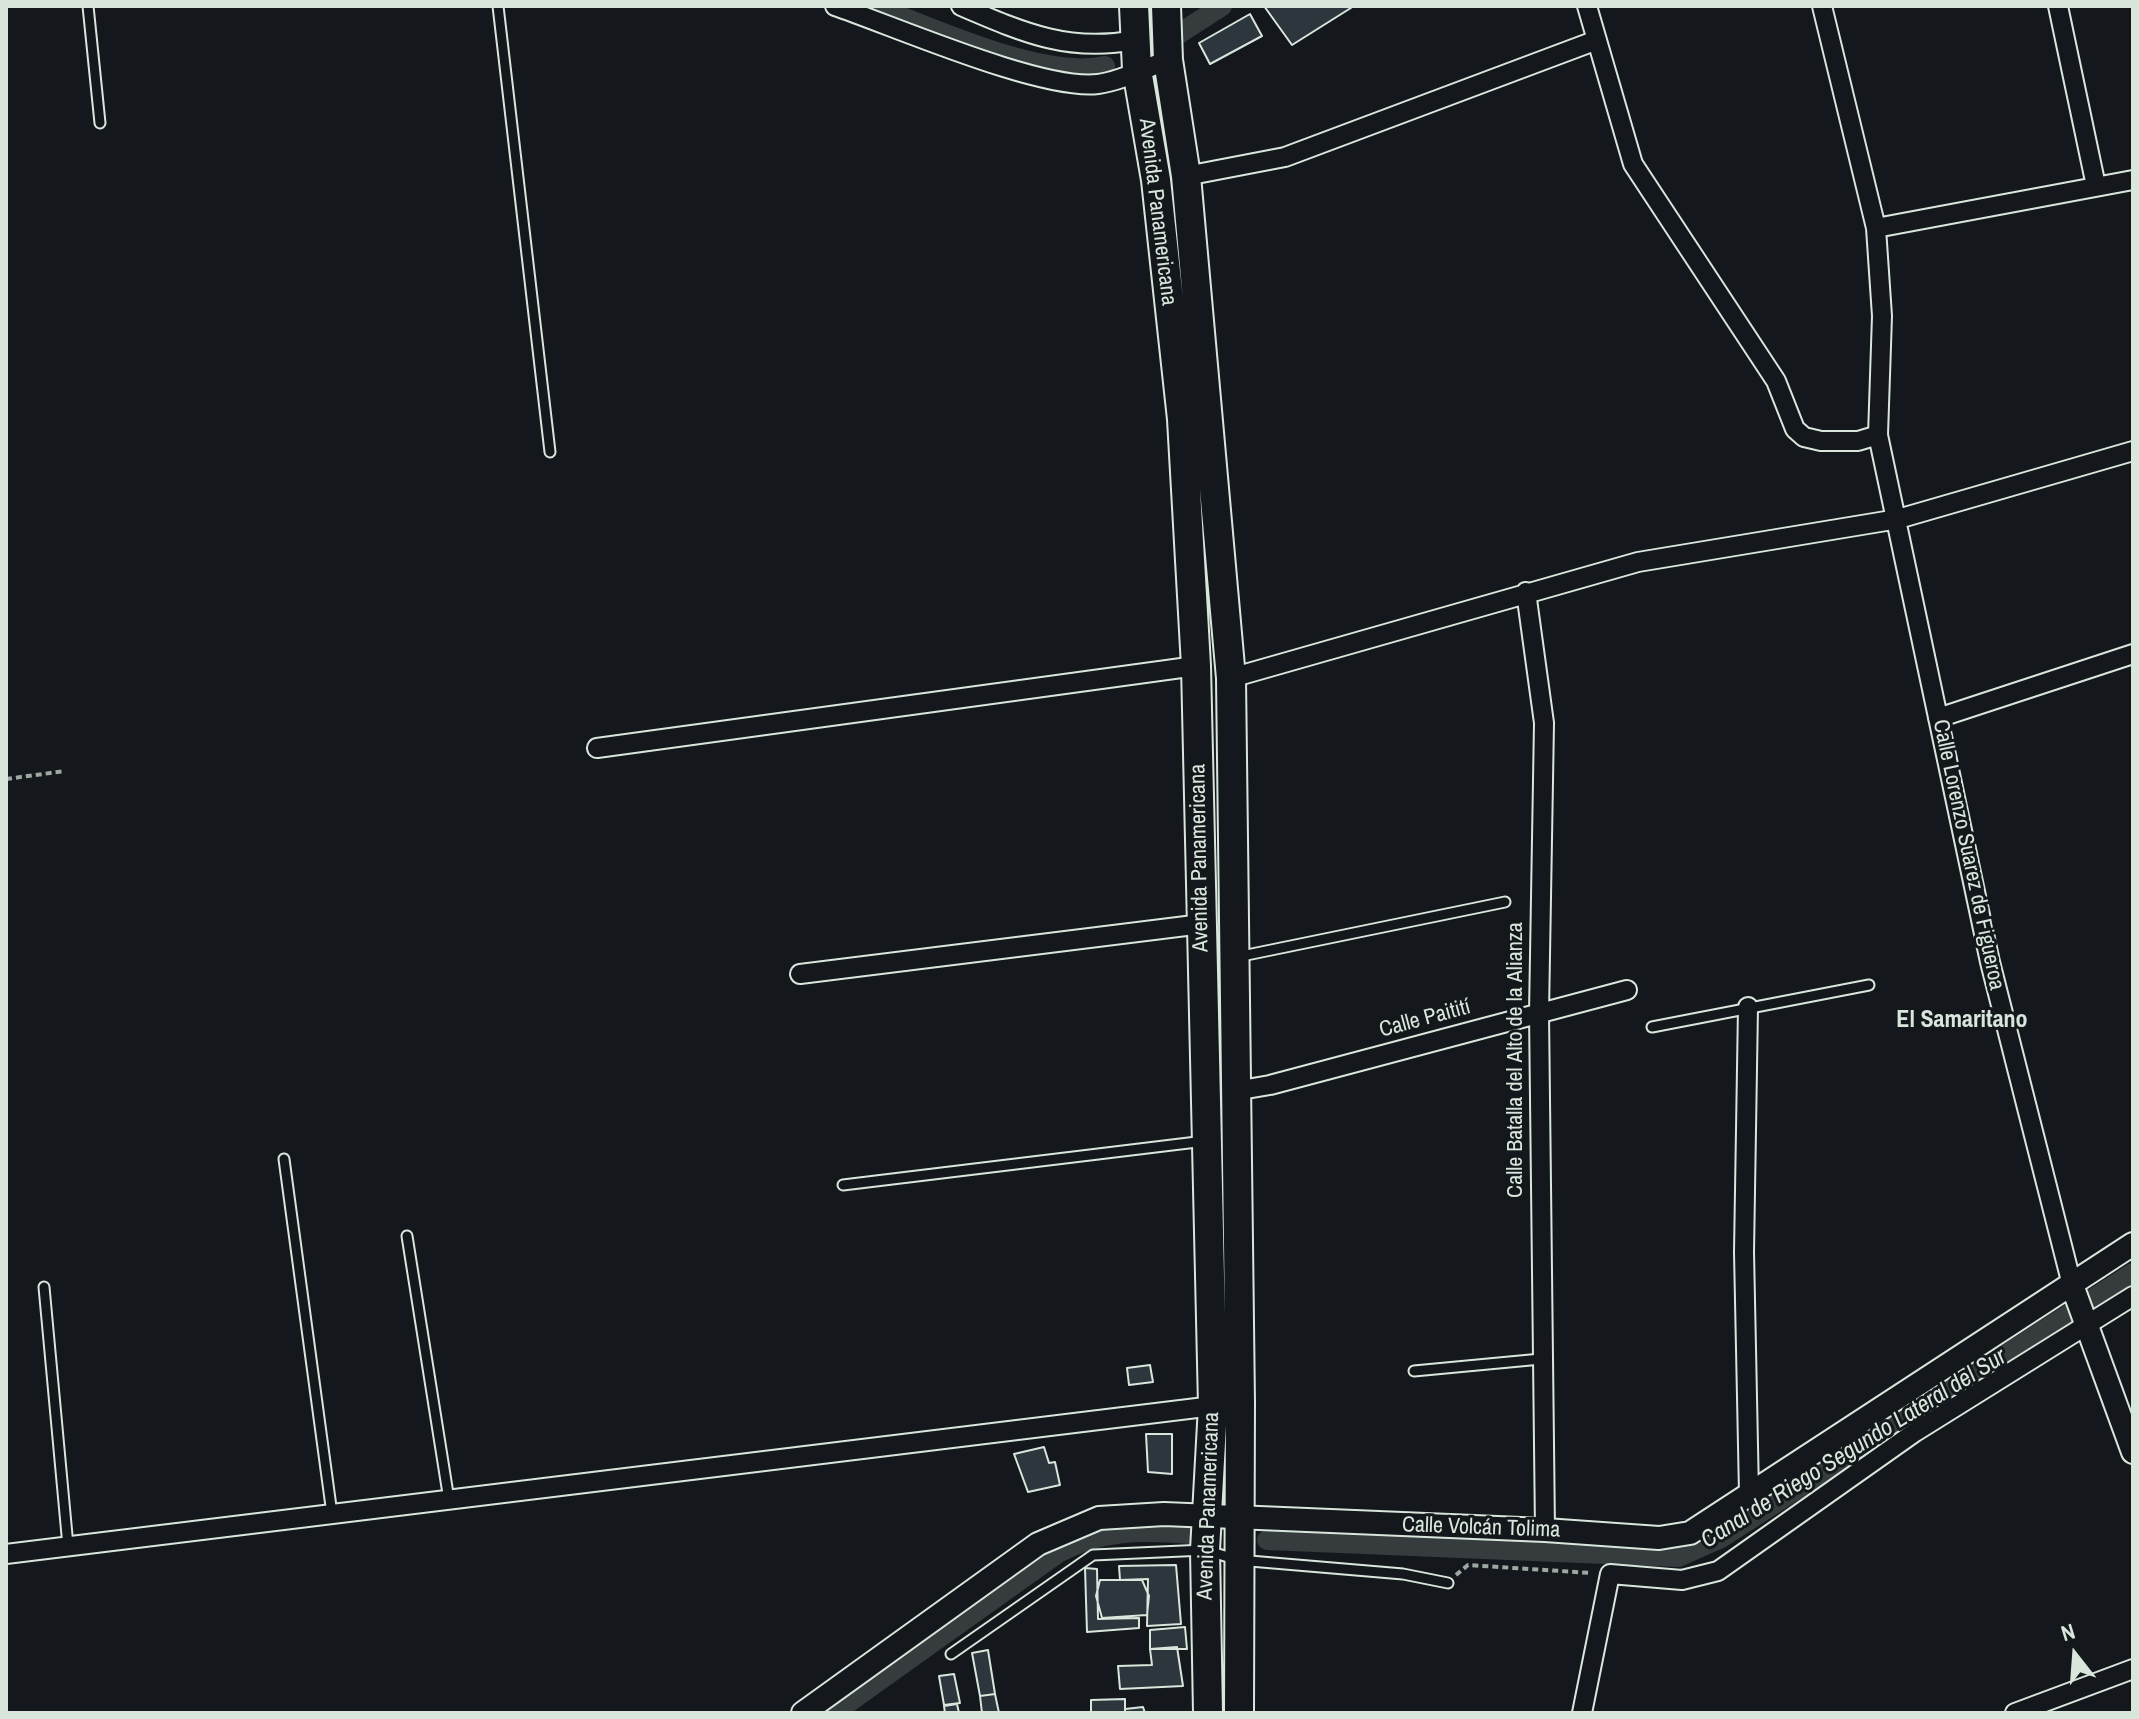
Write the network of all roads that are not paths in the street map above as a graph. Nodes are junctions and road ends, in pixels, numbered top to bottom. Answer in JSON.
{"nodes":[{"id":1,"x":88,"y":6,"type":"edge"},
{"id":2,"x":498,"y":6,"type":"edge"},
{"id":3,"x":835,"y":6,"type":"edge"},
{"id":4,"x":961,"y":6,"type":"edge"},
{"id":5,"x":1587,"y":6,"type":"edge"},
{"id":6,"x":1822,"y":6,"type":"edge"},
{"id":7,"x":2058,"y":6,"type":"edge"},
{"id":8,"x":1171,"y":10,"type":"edge"},
{"id":9,"x":1134,"y":22,"type":"edge"},
{"id":10,"x":1597,"y":40,"type":"junction"},
{"id":11,"x":1168,"y":60,"type":"junction"},
{"id":12,"x":1137,"y":70,"type":"junction"},
{"id":13,"x":100,"y":123,"type":"dead end"},
{"id":14,"x":1186,"y":176,"type":"junction"},
{"id":15,"x":2133,"y":180,"type":"edge"},
{"id":16,"x":2096,"y":186,"type":"junction"},
{"id":17,"x":1876,"y":228,"type":"junction"},
{"id":18,"x":1878,"y":435,"type":"junction"},
{"id":19,"x":2133,"y":451,"type":"edge"},
{"id":20,"x":550,"y":452,"type":"dead end"},
{"id":21,"x":1898,"y":519,"type":"junction"},
{"id":22,"x":1526,"y":592,"type":"junction"},
{"id":23,"x":2133,"y":654,"type":"edge"},
{"id":24,"x":1196,"y":666,"type":"junction"},
{"id":25,"x":1231,"y":678,"type":"junction"},
{"id":26,"x":1938,"y":718,"type":"junction"},
{"id":27,"x":597,"y":748,"type":"dead end"},
{"id":28,"x":1505,"y":902,"type":"dead end"},
{"id":29,"x":1202,"y":924,"type":"junction"},
{"id":30,"x":1234,"y":958,"type":"junction"},
{"id":31,"x":800,"y":974,"type":"dead end"},
{"id":32,"x":1869,"y":985,"type":"dead end"},
{"id":33,"x":1627,"y":990,"type":"dead end"},
{"id":34,"x":1748,"y":1007,"type":"junction"},
{"id":35,"x":1539,"y":1013,"type":"junction"},
{"id":36,"x":1652,"y":1027,"type":"dead end"},
{"id":37,"x":1235,"y":1091,"type":"junction"},
{"id":38,"x":1205,"y":1141,"type":"junction"},
{"id":39,"x":284,"y":1159,"type":"dead end"},
{"id":40,"x":843,"y":1185,"type":"dead end"},
{"id":41,"x":407,"y":1236,"type":"dead end"},
{"id":42,"x":2133,"y":1244,"type":"edge"},
{"id":43,"x":44,"y":1287,"type":"dead end"},
{"id":44,"x":2133,"y":1296,"type":"edge"},
{"id":45,"x":2079,"y":1303,"type":"junction"},
{"id":46,"x":1541,"y":1359,"type":"junction"},
{"id":47,"x":1414,"y":1371,"type":"dead end"},
{"id":48,"x":1213,"y":1406,"type":"junction"},
{"id":49,"x":2133,"y":1452,"type":"edge"},
{"id":50,"x":1749,"y":1494,"type":"junction"},
{"id":51,"x":449,"y":1500,"type":"junction"},
{"id":52,"x":332,"y":1514,"type":"junction"},
{"id":53,"x":1206,"y":1517,"type":"junction"},
{"id":54,"x":1239,"y":1519,"type":"junction"},
{"id":55,"x":1545,"y":1530,"type":"junction"},
{"id":56,"x":68,"y":1546,"type":"junction"},
{"id":57,"x":1205,"y":1550,"type":"junction"},
{"id":58,"x":6,"y":1554,"type":"edge"},
{"id":59,"x":1238,"y":1560,"type":"junction"},
{"id":60,"x":1448,"y":1583,"type":"road end"},
{"id":61,"x":951,"y":1654,"type":"dead end"},
{"id":62,"x":2133,"y":1669,"type":"edge"},
{"id":63,"x":803,"y":1713,"type":"edge"},
{"id":64,"x":1208,"y":1713,"type":"edge"},
{"id":65,"x":1239,"y":1713,"type":"edge"},
{"id":66,"x":1582,"y":1713,"type":"edge"},
{"id":67,"x":2015,"y":1713,"type":"edge"}],
"edges":[{"from":1,"to":13,"type":"lane"},
{"from":2,"to":20,"type":"lane"},
{"from":3,"to":12,"type":"street"},
{"from":4,"to":9,"type":"street"},
{"from":5,"to":10,"type":"street"},
{"from":6,"to":17,"type":"street","name":"Calle Lorenzo Suarez de Figueroa"},
{"from":7,"to":16,"type":"street"},
{"from":8,"to":9,"type":"street"},
{"from":8,"to":11,"type":"main road","name":"Avenida Panamericana"},
{"from":9,"to":12,"type":"main road","name":"Avenida Panamericana"},
{"from":10,"to":14,"type":"street"},
{"from":10,"to":18,"type":"street"},
{"from":11,"to":12,"type":"street"},
{"from":11,"to":14,"type":"main road","name":"Avenida Panamericana"},
{"from":12,"to":24,"type":"main road","name":"Avenida Panamericana"},
{"from":14,"to":25,"type":"main road","name":"Avenida Panamericana"},
{"from":15,"to":16,"type":"street"},
{"from":16,"to":17,"type":"street"},
{"from":17,"to":18,"type":"street","name":"Calle Lorenzo Suarez de Figueroa"},
{"from":18,"to":21,"type":"street","name":"Calle Lorenzo Suarez de Figueroa"},
{"from":19,"to":21,"type":"street"},
{"from":21,"to":22,"type":"street"},
{"from":21,"to":26,"type":"street","name":"Calle Lorenzo Suarez de Figueroa"},
{"from":22,"to":25,"type":"street"},
{"from":22,"to":35,"type":"street","name":"Calle Batalla del Alto de la Alianza"},
{"from":23,"to":26,"type":"street"},
{"from":24,"to":27,"type":"street"},
{"from":24,"to":29,"type":"main road","name":"Avenida Panamericana"},
{"from":25,"to":30,"type":"main road","name":"Avenida Panamericana"},
{"from":26,"to":45,"type":"street","name":"Calle Lorenzo Suarez de Figueroa"},
{"from":28,"to":30,"type":"lane"},
{"from":29,"to":31,"type":"street"},
{"from":29,"to":38,"type":"main road","name":"Avenida Panamericana"},
{"from":30,"to":37,"type":"main road","name":"Avenida Panamericana"},
{"from":32,"to":34,"type":"lane"},
{"from":33,"to":35,"type":"street","name":"Calle Paitití"},
{"from":34,"to":36,"type":"lane"},
{"from":34,"to":50,"type":"street"},
{"from":35,"to":37,"type":"street","name":"Calle Paitití"},
{"from":35,"to":46,"type":"street","name":"Calle Batalla del Alto de la Alianza"},
{"from":37,"to":54,"type":"main road","name":"Avenida Panamericana"},
{"from":38,"to":40,"type":"lane"},
{"from":38,"to":48,"type":"main road","name":"Avenida Panamericana"},
{"from":39,"to":52,"type":"lane"},
{"from":41,"to":51,"type":"lane"},
{"from":42,"to":45,"type":"street","name":"Calle Volcán Tolima"},
{"from":43,"to":56,"type":"lane"},
{"from":44,"to":45,"type":"street","name":"Calle Volcán Tolima"},
{"from":45,"to":49,"type":"street","name":"Calle Lorenzo Suarez de Figueroa"},
{"from":45,"to":50,"type":"street","name":"Calle Volcán Tolima"},
{"from":45,"to":66,"type":"street","name":"Calle Volcán Tolima"},
{"from":46,"to":47,"type":"lane"},
{"from":46,"to":55,"type":"street","name":"Calle Batalla del Alto de la Alianza"},
{"from":48,"to":51,"type":"street"},
{"from":48,"to":53,"type":"main road","name":"Avenida Panamericana"},
{"from":50,"to":55,"type":"street","name":"Calle Volcán Tolima"},
{"from":51,"to":52,"type":"street"},
{"from":52,"to":56,"type":"street"},
{"from":53,"to":54,"type":"street","name":"Calle Volcán Tolima"},
{"from":53,"to":57,"type":"main road","name":"Avenida Panamericana"},
{"from":53,"to":63,"type":"street","name":"Calle Volcán Tolima"},
{"from":54,"to":55,"type":"street","name":"Calle Volcán Tolima"},
{"from":54,"to":59,"type":"main road","name":"Avenida Panamericana"},
{"from":56,"to":58,"type":"street"},
{"from":57,"to":59,"type":"lane"},
{"from":57,"to":61,"type":"lane"},
{"from":57,"to":64,"type":"main road","name":"Avenida Panamericana"},
{"from":59,"to":60,"type":"lane"},
{"from":59,"to":65,"type":"main road","name":"Avenida Panamericana"},
{"from":62,"to":67,"type":"street"}]}
